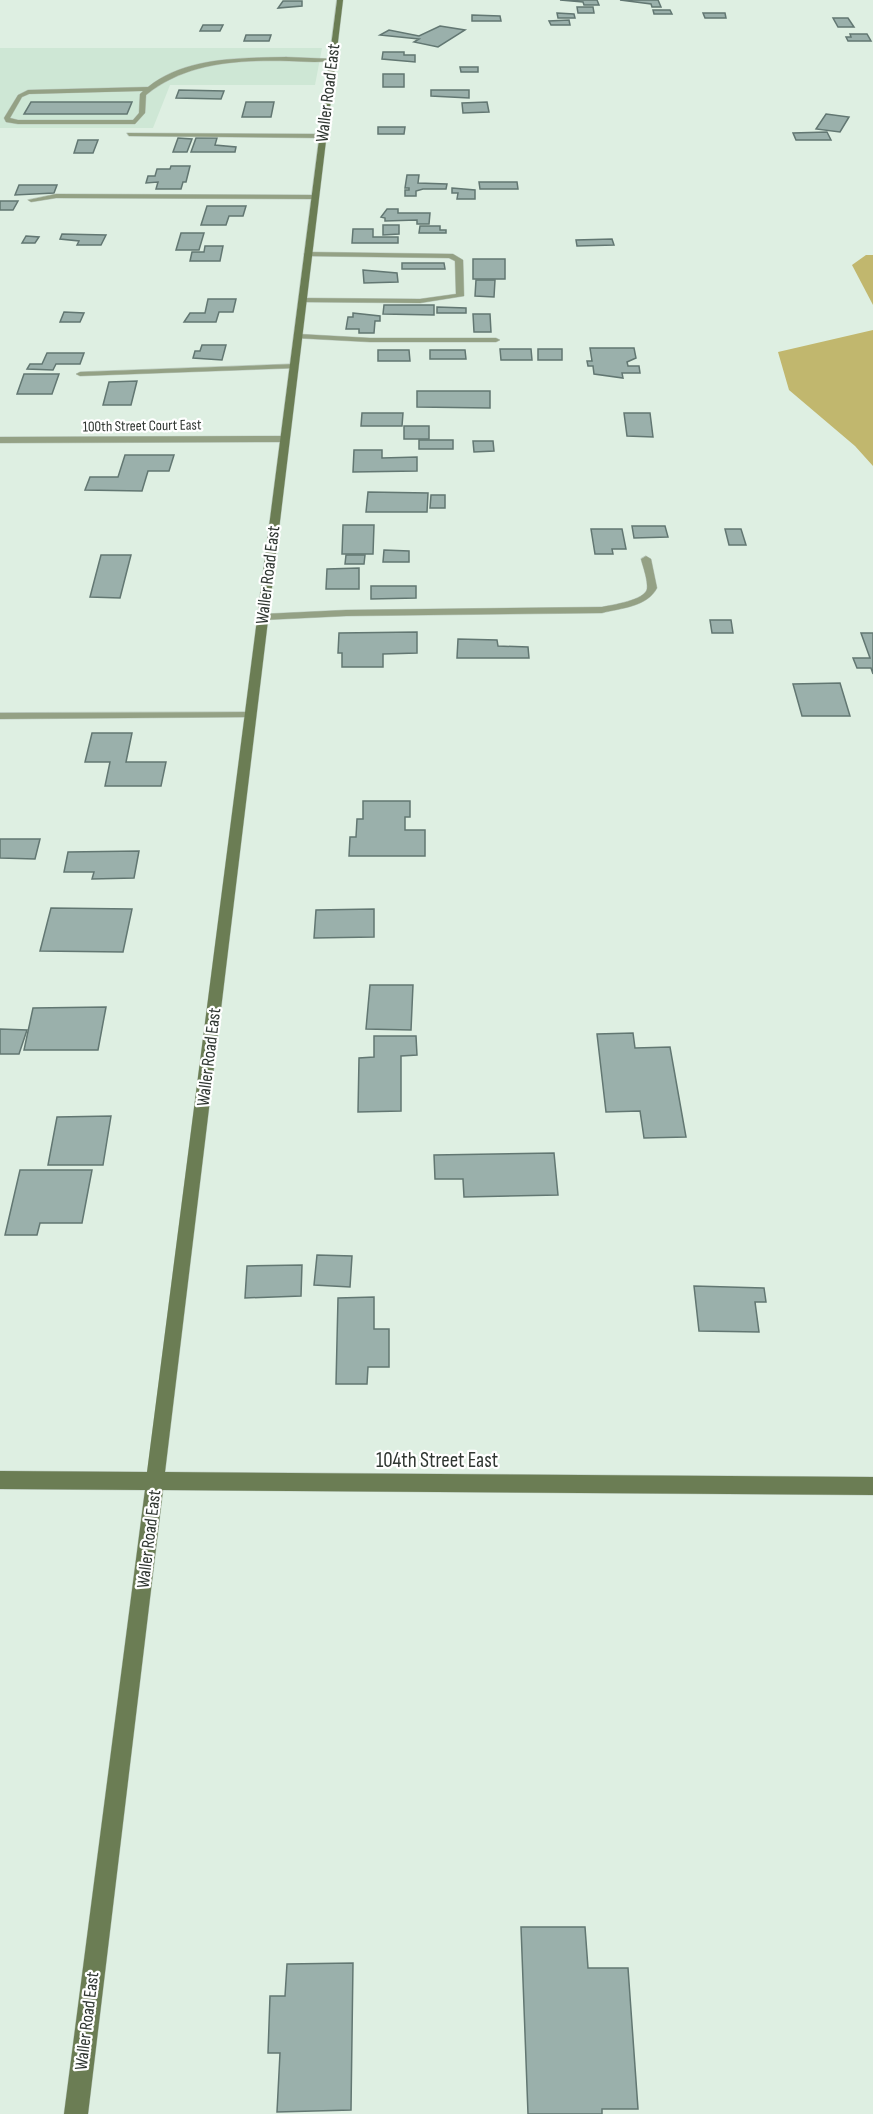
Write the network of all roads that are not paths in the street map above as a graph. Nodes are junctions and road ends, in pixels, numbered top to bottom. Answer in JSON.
{"nodes":[{"id":1,"x":340,"y":0,"type":"edge"},
{"id":2,"x":333,"y":59,"type":"junction"},
{"id":3,"x":147,"y":89,"type":"junction"},
{"id":4,"x":129,"y":134,"type":"dead end"},
{"id":5,"x":323,"y":136,"type":"junction"},
{"id":6,"x":315,"y":197,"type":"junction"},
{"id":7,"x":31,"y":200,"type":"dead end"},
{"id":8,"x":308,"y":254,"type":"junction"},
{"id":9,"x":302,"y":300,"type":"junction"},
{"id":10,"x":298,"y":336,"type":"junction"},
{"id":11,"x":496,"y":340,"type":"dead end"},
{"id":12,"x":294,"y":366,"type":"junction"},
{"id":13,"x":80,"y":374,"type":"dead end"},
{"id":14,"x":285,"y":439,"type":"junction"},
{"id":15,"x":0,"y":440,"type":"edge"},
{"id":16,"x":646,"y":559,"type":"dead end"},
{"id":17,"x":263,"y":617,"type":"junction"},
{"id":18,"x":251,"y":715,"type":"junction"},
{"id":19,"x":0,"y":716,"type":"edge"},
{"id":20,"x":0,"y":1480,"type":"edge"},
{"id":21,"x":157,"y":1481,"type":"junction"},
{"id":22,"x":873,"y":1486,"type":"edge"},
{"id":23,"x":76,"y":2114,"type":"edge"}],
"edges":[{"from":1,"to":2,"type":"street","name":"Waller Road East"},
{"from":2,"to":3,"type":"lane"},
{"from":2,"to":5,"type":"street","name":"Waller Road East"},
{"from":3,"to":3,"type":"lane"},
{"from":4,"to":5,"type":"lane"},
{"from":5,"to":6,"type":"street","name":"Waller Road East"},
{"from":6,"to":7,"type":"lane"},
{"from":6,"to":8,"type":"street","name":"Waller Road East"},
{"from":8,"to":9,"type":"street","name":"Waller Road East"},
{"from":8,"to":9,"type":"lane"},
{"from":9,"to":10,"type":"street","name":"Waller Road East"},
{"from":10,"to":11,"type":"lane"},
{"from":10,"to":12,"type":"street","name":"Waller Road East"},
{"from":12,"to":13,"type":"lane"},
{"from":12,"to":14,"type":"street","name":"Waller Road East"},
{"from":14,"to":15,"type":"lane","name":"100th Street Court East"},
{"from":14,"to":17,"type":"street","name":"Waller Road East"},
{"from":16,"to":17,"type":"lane"},
{"from":17,"to":18,"type":"street","name":"Waller Road East"},
{"from":18,"to":19,"type":"lane"},
{"from":18,"to":21,"type":"street","name":"Waller Road East"},
{"from":20,"to":21,"type":"street","name":"104th Street East"},
{"from":21,"to":22,"type":"street","name":"104th Street East"},
{"from":21,"to":23,"type":"street","name":"Waller Road East"}]}
